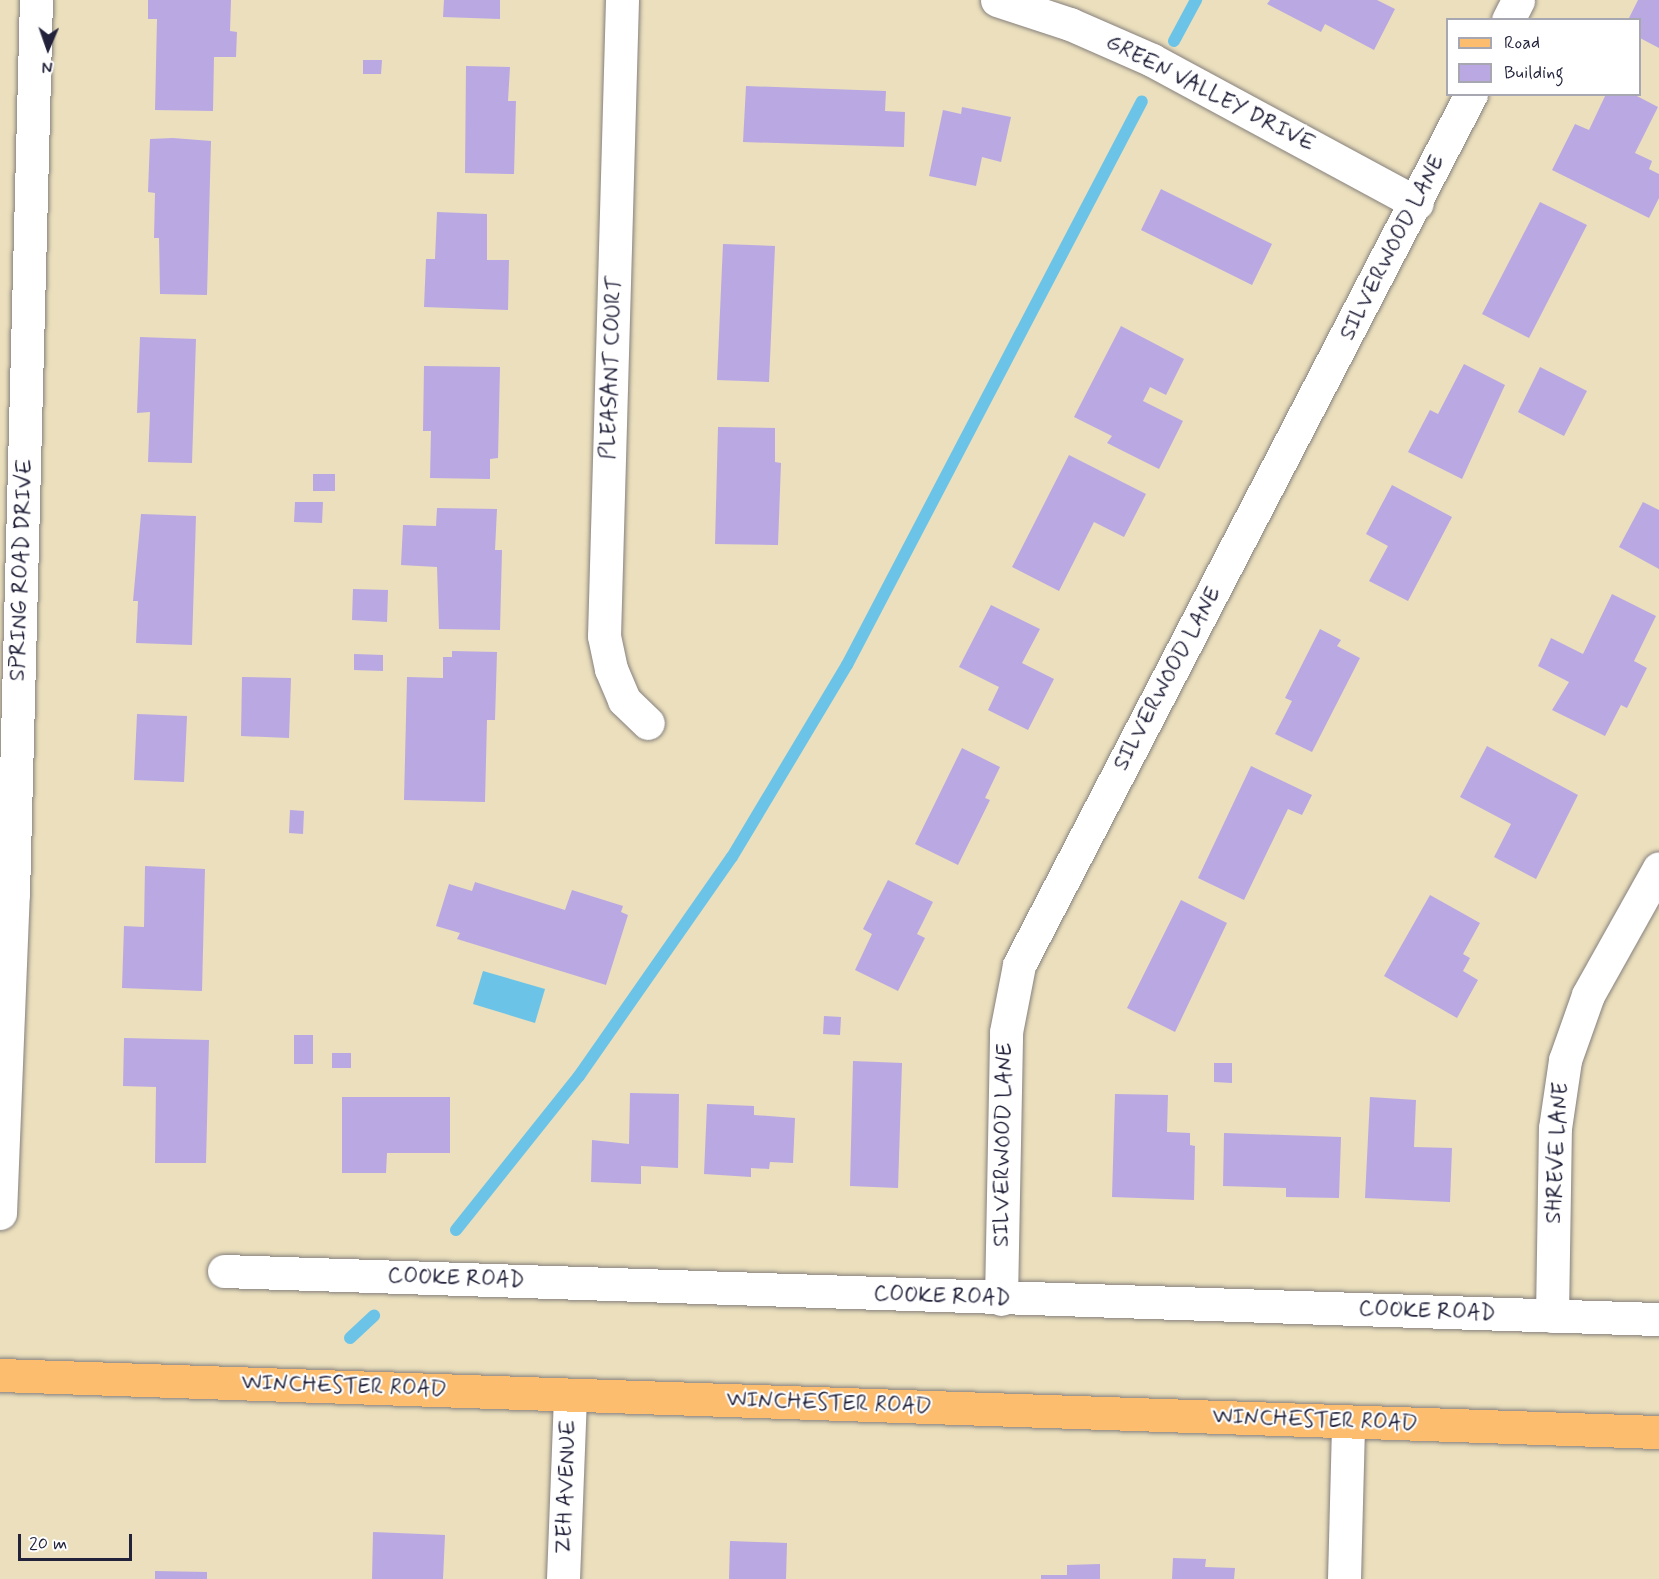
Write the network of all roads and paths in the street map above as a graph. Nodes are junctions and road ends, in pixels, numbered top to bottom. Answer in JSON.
{"nodes":[{"id":1,"x":36,"y":0,"type":"edge"},
{"id":2,"x":622,"y":0,"type":"edge"},
{"id":3,"x":997,"y":0,"type":"edge"},
{"id":4,"x":1518,"y":0,"type":"edge"},
{"id":5,"x":1509,"y":18,"type":"edge"},
{"id":6,"x":1470,"y":96,"type":"edge"},
{"id":7,"x":1416,"y":203,"type":"junction"},
{"id":8,"x":648,"y":723,"type":"dead end"},
{"id":9,"x":1659,"y":868,"type":"edge"},
{"id":10,"x":6,"y":893,"type":"edge"},
{"id":11,"x":0,"y":1212,"type":"edge"},
{"id":12,"x":224,"y":1271,"type":"dead end"},
{"id":13,"x":1001,"y":1299,"type":"junction"},
{"id":14,"x":1552,"y":1316,"type":"junction"},
{"id":15,"x":1659,"y":1319,"type":"edge"},
{"id":16,"x":0,"y":1375,"type":"edge"},
{"id":17,"x":570,"y":1395,"type":"junction"},
{"id":18,"x":1348,"y":1423,"type":"junction"},
{"id":19,"x":1659,"y":1432,"type":"edge"},
{"id":20,"x":563,"y":1579,"type":"edge"},
{"id":21,"x":1344,"y":1579,"type":"edge"}],
"edges":[{"from":1,"to":10,"type":"street","name":"SPRING ROAD DRIVE"},
{"from":2,"to":8,"type":"street","name":"PLEASANT COURT"},
{"from":3,"to":7,"type":"street","name":"GREEN VALLEY DRIVE"},
{"from":4,"to":5,"type":"street"},
{"from":6,"to":7,"type":"street","name":"SILVERWOOD LANE"},
{"from":7,"to":13,"type":"street","name":"SILVERWOOD LANE"},
{"from":9,"to":14,"type":"street","name":"SHREVE LANE"},
{"from":10,"to":11,"type":"street","name":"SPRING ROAD DRIVE"},
{"from":12,"to":13,"type":"street","name":"COOKE ROAD"},
{"from":13,"to":14,"type":"street","name":"COOKE ROAD"},
{"from":14,"to":15,"type":"street","name":"COOKE ROAD"},
{"from":16,"to":17,"type":"main road","name":"WINCHESTER ROAD"},
{"from":17,"to":18,"type":"main road","name":"WINCHESTER ROAD"},
{"from":17,"to":20,"type":"street","name":"ZEH AVENUE"},
{"from":18,"to":19,"type":"main road","name":"WINCHESTER ROAD"},
{"from":18,"to":21,"type":"street"}]}
